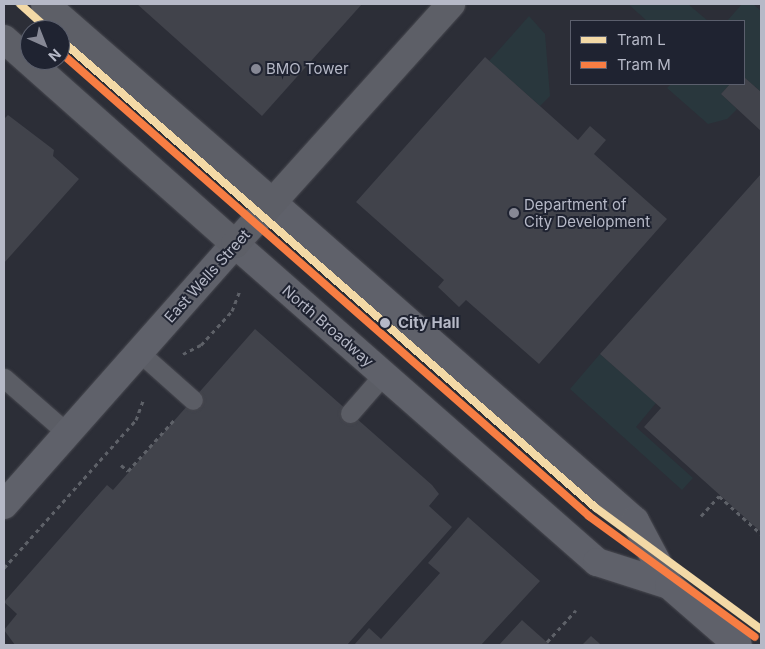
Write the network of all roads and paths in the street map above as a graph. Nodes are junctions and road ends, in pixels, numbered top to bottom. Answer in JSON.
{"nodes":[{"id":1,"x":45,"y":4,"type":"edge"},
{"id":2,"x":440,"y":8,"type":"edge"},
{"id":3,"x":4,"y":39,"type":"edge"},
{"id":4,"x":272,"y":202,"type":"junction"},
{"id":5,"x":235,"y":244,"type":"junction"},
{"id":6,"x":240,"y":290,"type":"dead end"},
{"id":7,"x":139,"y":352,"type":"junction"},
{"id":8,"x":384,"y":374,"type":"junction"},
{"id":9,"x":164,"y":375,"type":"junction"},
{"id":10,"x":4,"y":378,"type":"edge"},
{"id":11,"x":192,"y":400,"type":"dead end"},
{"id":12,"x":170,"y":410,"type":"dead end"},
{"id":13,"x":350,"y":413,"type":"dead end"},
{"id":14,"x":67,"y":433,"type":"junction"},
{"id":15,"x":121,"y":465,"type":"dead end"},
{"id":16,"x":4,"y":505,"type":"edge"},
{"id":17,"x":701,"y":516,"type":"dead end"},
{"id":18,"x":761,"y":534,"type":"edge"},
{"id":19,"x":4,"y":568,"type":"edge"},
{"id":20,"x":669,"y":585,"type":"junction"},
{"id":21,"x":576,"y":610,"type":"dead end"},
{"id":22,"x":547,"y":642,"type":"dead end"},
{"id":23,"x":738,"y":645,"type":"edge"}],
"edges":[{"from":1,"to":4,"type":"main road","name":"North Broadway"},
{"from":2,"to":4,"type":"main road","name":"East Wells Street"},
{"from":3,"to":5,"type":"main road","name":"North Broadway"},
{"from":4,"to":5,"type":"main road","name":"East Wells Street"},
{"from":4,"to":20,"type":"main road","name":"North Broadway"},
{"from":5,"to":7,"type":"main road","name":"East Wells Street"},
{"from":5,"to":8,"type":"main road","name":"North Broadway"},
{"from":6,"to":9,"type":"path"},
{"from":7,"to":9,"type":"lane"},
{"from":7,"to":14,"type":"main road","name":"East Wells Street"},
{"from":8,"to":13,"type":"lane"},
{"from":8,"to":20,"type":"main road","name":"North Broadway"},
{"from":9,"to":11,"type":"lane"},
{"from":9,"to":19,"type":"path"},
{"from":10,"to":14,"type":"lane"},
{"from":12,"to":15,"type":"path"},
{"from":14,"to":16,"type":"main road","name":"East Wells Street"},
{"from":17,"to":18,"type":"path"},
{"from":20,"to":23,"type":"main road","name":"North Broadway"},
{"from":21,"to":22,"type":"path"}]}
